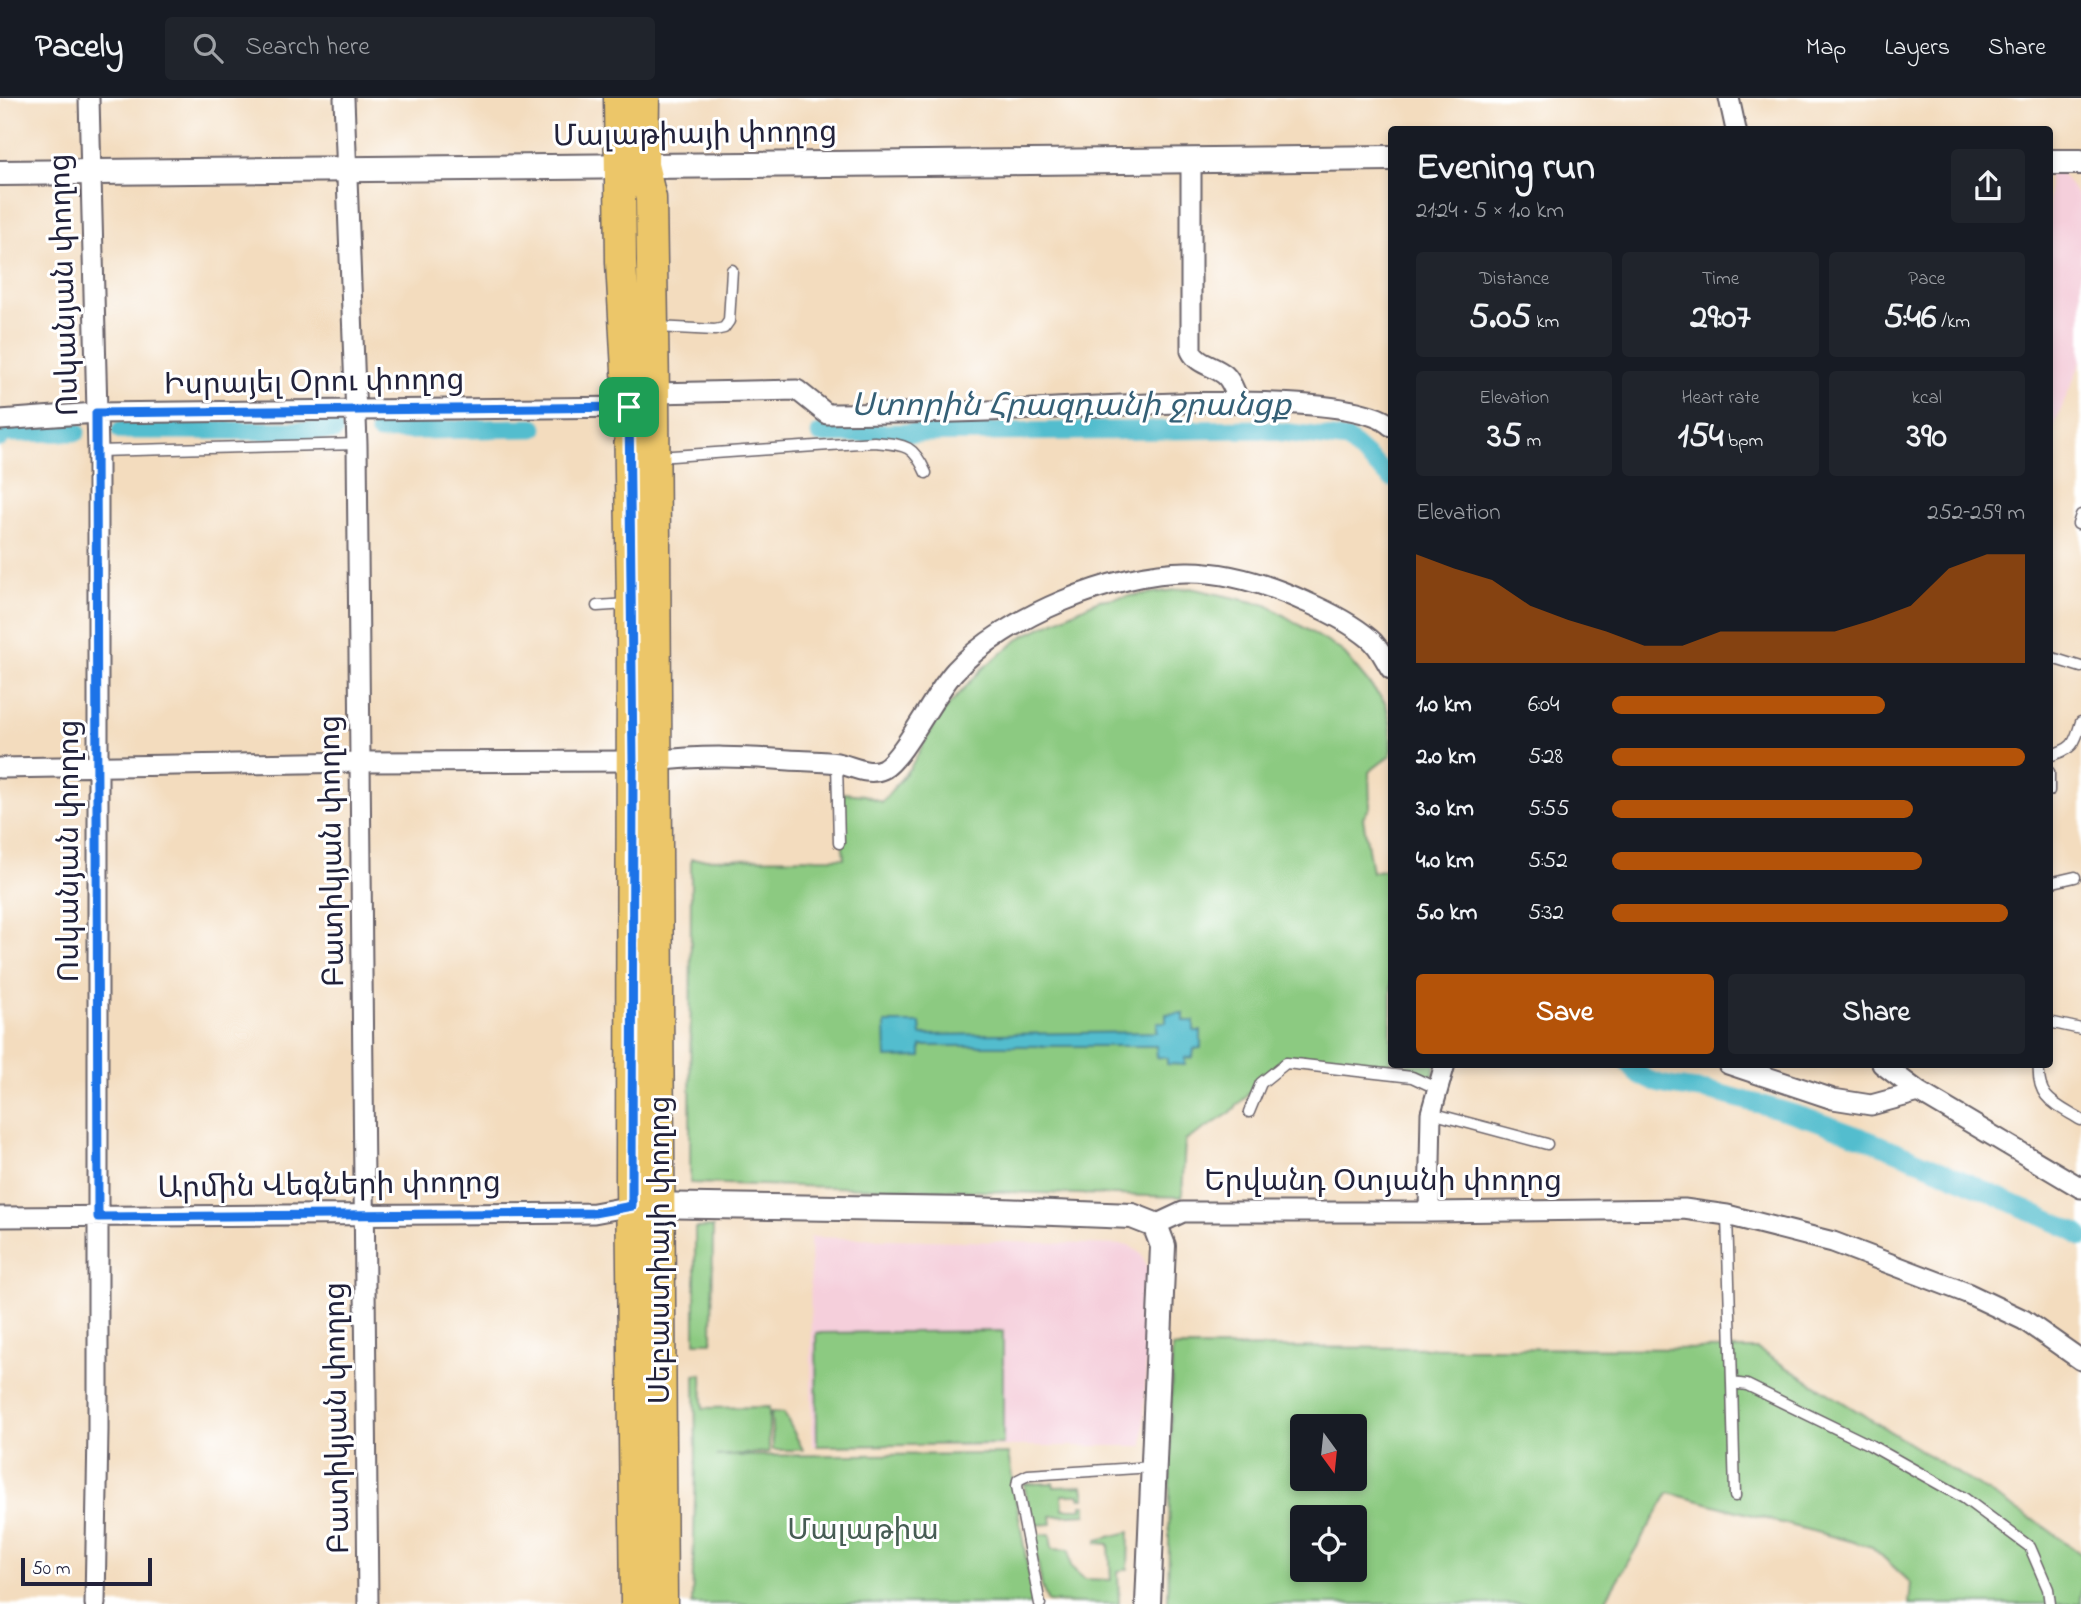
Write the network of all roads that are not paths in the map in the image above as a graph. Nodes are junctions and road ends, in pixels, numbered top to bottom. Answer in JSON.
{"nodes":[{"id":1,"x":89,"y":98,"type":"edge"},
{"id":2,"x":344,"y":98,"type":"edge"},
{"id":3,"x":619,"y":98,"type":"edge"},
{"id":4,"x":644,"y":98,"type":"edge"},
{"id":5,"x":1729,"y":98,"type":"edge"},
{"id":6,"x":1735,"y":126,"type":"edge"},
{"id":7,"x":1388,"y":158,"type":"edge"},
{"id":8,"x":1191,"y":160,"type":"junction"},
{"id":9,"x":2053,"y":162,"type":"edge"},
{"id":10,"x":2081,"y":162,"type":"edge"},
{"id":11,"x":631,"y":165,"type":"junction"},
{"id":12,"x":348,"y":168,"type":"junction"},
{"id":13,"x":89,"y":172,"type":"junction"},
{"id":14,"x":0,"y":173,"type":"edge"},
{"id":15,"x":732,"y":270,"type":"dead end"},
{"id":16,"x":653,"y":327,"type":"junction"},
{"id":17,"x":641,"y":400,"type":"junction"},
{"id":18,"x":1239,"y":401,"type":"junction"},
{"id":19,"x":354,"y":411,"type":"junction"},
{"id":20,"x":96,"y":413,"type":"junction"},
{"id":21,"x":0,"y":420,"type":"edge"},
{"id":22,"x":1388,"y":423,"type":"edge"},
{"id":23,"x":357,"y":444,"type":"junction"},
{"id":24,"x":98,"y":451,"type":"junction"},
{"id":25,"x":654,"y":457,"type":"junction"},
{"id":26,"x":926,"y":473,"type":"dead end"},
{"id":27,"x":2081,"y":515,"type":"edge"},
{"id":28,"x":2081,"y":524,"type":"edge"},
{"id":29,"x":632,"y":603,"type":"junction"},
{"id":30,"x":597,"y":606,"type":"dead end"},
{"id":31,"x":2053,"y":658,"type":"edge"},
{"id":32,"x":1388,"y":664,"type":"edge"},
{"id":33,"x":2081,"y":667,"type":"edge"},
{"id":34,"x":2081,"y":725,"type":"edge"},
{"id":35,"x":2053,"y":755,"type":"edge"},
{"id":36,"x":645,"y":761,"type":"junction"},
{"id":37,"x":359,"y":762,"type":"junction"},
{"id":38,"x":837,"y":763,"type":"junction"},
{"id":39,"x":98,"y":766,"type":"junction"},
{"id":40,"x":0,"y":768,"type":"edge"},
{"id":41,"x":839,"y":843,"type":"dead end"},
{"id":42,"x":2075,"y":877,"type":"dead end"},
{"id":43,"x":2053,"y":882,"type":"edge"},
{"id":44,"x":2053,"y":1023,"type":"edge"},
{"id":45,"x":2081,"y":1029,"type":"edge"},
{"id":46,"x":1444,"y":1068,"type":"edge"},
{"id":47,"x":1740,"y":1068,"type":"edge"},
{"id":48,"x":1887,"y":1068,"type":"edge"},
{"id":49,"x":2039,"y":1068,"type":"edge"},
{"id":50,"x":1438,"y":1088,"type":"junction"},
{"id":51,"x":1919,"y":1092,"type":"junction"},
{"id":52,"x":1249,"y":1112,"type":"dead end"},
{"id":53,"x":1431,"y":1113,"type":"junction"},
{"id":54,"x":2081,"y":1120,"type":"edge"},
{"id":55,"x":1547,"y":1144,"type":"dead end"},
{"id":56,"x":2081,"y":1188,"type":"edge"},
{"id":57,"x":645,"y":1205,"type":"junction"},
{"id":58,"x":1429,"y":1212,"type":"junction"},
{"id":59,"x":364,"y":1214,"type":"junction"},
{"id":60,"x":1727,"y":1215,"type":"junction"},
{"id":61,"x":0,"y":1217,"type":"edge"},
{"id":62,"x":98,"y":1217,"type":"junction"},
{"id":63,"x":1155,"y":1225,"type":"junction"},
{"id":64,"x":2081,"y":1360,"type":"edge"},
{"id":65,"x":1731,"y":1383,"type":"junction"},
{"id":66,"x":1153,"y":1467,"type":"junction"},
{"id":67,"x":1735,"y":1496,"type":"dead end"},
{"id":68,"x":95,"y":1604,"type":"edge"},
{"id":69,"x":368,"y":1604,"type":"edge"},
{"id":70,"x":636,"y":1604,"type":"edge"},
{"id":71,"x":662,"y":1604,"type":"edge"},
{"id":72,"x":1040,"y":1604,"type":"edge"},
{"id":73,"x":1148,"y":1604,"type":"edge"},
{"id":74,"x":2050,"y":1604,"type":"edge"}],
"edges":[{"from":1,"to":13,"type":"street","name":"Ոսկանյան փողոց"},
{"from":2,"to":12,"type":"street","name":"Բատիկյան փողոց"},
{"from":3,"to":11,"type":"main road","name":"Սեբաստիայի փողոց"},
{"from":4,"to":11,"type":"main road","name":"Սեբաստիայի փողոց"},
{"from":5,"to":6,"type":"street"},
{"from":7,"to":8,"type":"street","name":"Մալաթիայի փողոց"},
{"from":8,"to":11,"type":"street","name":"Մալաթիայի փողոց"},
{"from":8,"to":18,"type":"street"},
{"from":9,"to":10,"type":"street"},
{"from":11,"to":12,"type":"street","name":"Մալաթիայի փողոց"},
{"from":11,"to":16,"type":"main road","name":"Սեբաստիայի փողոց"},
{"from":11,"to":17,"type":"main road","name":"Սեբաստիայի փողոց"},
{"from":12,"to":13,"type":"street","name":"Մալաթիայի փողոց"},
{"from":12,"to":19,"type":"street","name":"Բատիկյան փողոց"},
{"from":13,"to":14,"type":"street","name":"Մալաթիայի փողոց"},
{"from":13,"to":20,"type":"street","name":"Ոսկանյան փողոց"},
{"from":15,"to":16,"type":"lane"},
{"from":16,"to":17,"type":"main road","name":"Սեբաստիայի փողոց"},
{"from":17,"to":18,"type":"street","name":"Իսրայել Օրու փողոց"},
{"from":17,"to":19,"type":"street","name":"Իսրայել Օրու փողոց"},
{"from":17,"to":25,"type":"main road","name":"Սեբաստիայի փողոց"},
{"from":17,"to":29,"type":"main road","name":"Սեբաստիայի փողոց"},
{"from":18,"to":22,"type":"street","name":"Իսրայել Օրու փողոց"},
{"from":19,"to":20,"type":"street","name":"Իսրայել Օրու փողոց"},
{"from":19,"to":23,"type":"street","name":"Բատիկյան փողոց"},
{"from":20,"to":21,"type":"street","name":"Իսրայել Օրու փողոց"},
{"from":20,"to":24,"type":"street","name":"Ոսկանյան փողոց"},
{"from":23,"to":24,"type":"lane"},
{"from":23,"to":37,"type":"street","name":"Բատիկյան փողոց"},
{"from":24,"to":39,"type":"street","name":"Ոսկանյան փողոց"},
{"from":25,"to":26,"type":"lane"},
{"from":25,"to":36,"type":"main road","name":"Սեբաստիայի փողոց"},
{"from":27,"to":28,"type":"lane"},
{"from":29,"to":30,"type":"lane"},
{"from":29,"to":36,"type":"main road","name":"Սեբաստիայի փողոց"},
{"from":31,"to":33,"type":"lane"},
{"from":32,"to":38,"type":"street"},
{"from":34,"to":35,"type":"lane"},
{"from":36,"to":37,"type":"street"},
{"from":36,"to":38,"type":"street"},
{"from":36,"to":57,"type":"main road","name":"Սեբաստիայի փողոց"},
{"from":37,"to":39,"type":"street"},
{"from":37,"to":59,"type":"street","name":"Բատիկյան փողոց"},
{"from":38,"to":41,"type":"lane"},
{"from":39,"to":40,"type":"street"},
{"from":39,"to":62,"type":"street","name":"Ոսկանյան փողոց"},
{"from":42,"to":43,"type":"lane"},
{"from":44,"to":45,"type":"lane"},
{"from":46,"to":50,"type":"street"},
{"from":47,"to":51,"type":"street"},
{"from":48,"to":51,"type":"street"},
{"from":49,"to":54,"type":"lane"},
{"from":50,"to":52,"type":"lane"},
{"from":50,"to":53,"type":"street"},
{"from":51,"to":56,"type":"street"},
{"from":53,"to":55,"type":"lane"},
{"from":53,"to":58,"type":"street"},
{"from":57,"to":59,"type":"street","name":"Արմին Վեգների փողոց"},
{"from":57,"to":63,"type":"street"},
{"from":57,"to":70,"type":"main road","name":"Սեբաստիայի փողոց"},
{"from":57,"to":71,"type":"main road","name":"Սեբաստիայի փողոց"},
{"from":58,"to":60,"type":"street","name":"Երվանդ Օտյանի փողոց"},
{"from":58,"to":63,"type":"street","name":"Երվանդ Օտյանի փողոց"},
{"from":59,"to":62,"type":"street","name":"Արմին Վեգների փողոց"},
{"from":59,"to":69,"type":"street","name":"Բատիկյան փողոց"},
{"from":60,"to":64,"type":"street","name":"Երվանդ Օտյանի փողոց"},
{"from":60,"to":65,"type":"lane"},
{"from":61,"to":62,"type":"street","name":"Արմին Վեգների փողոց"},
{"from":62,"to":68,"type":"street","name":"Ոսկանյան փողոց"},
{"from":63,"to":66,"type":"street"},
{"from":65,"to":67,"type":"lane"},
{"from":65,"to":74,"type":"lane"},
{"from":66,"to":72,"type":"lane"},
{"from":66,"to":73,"type":"street"}]}
